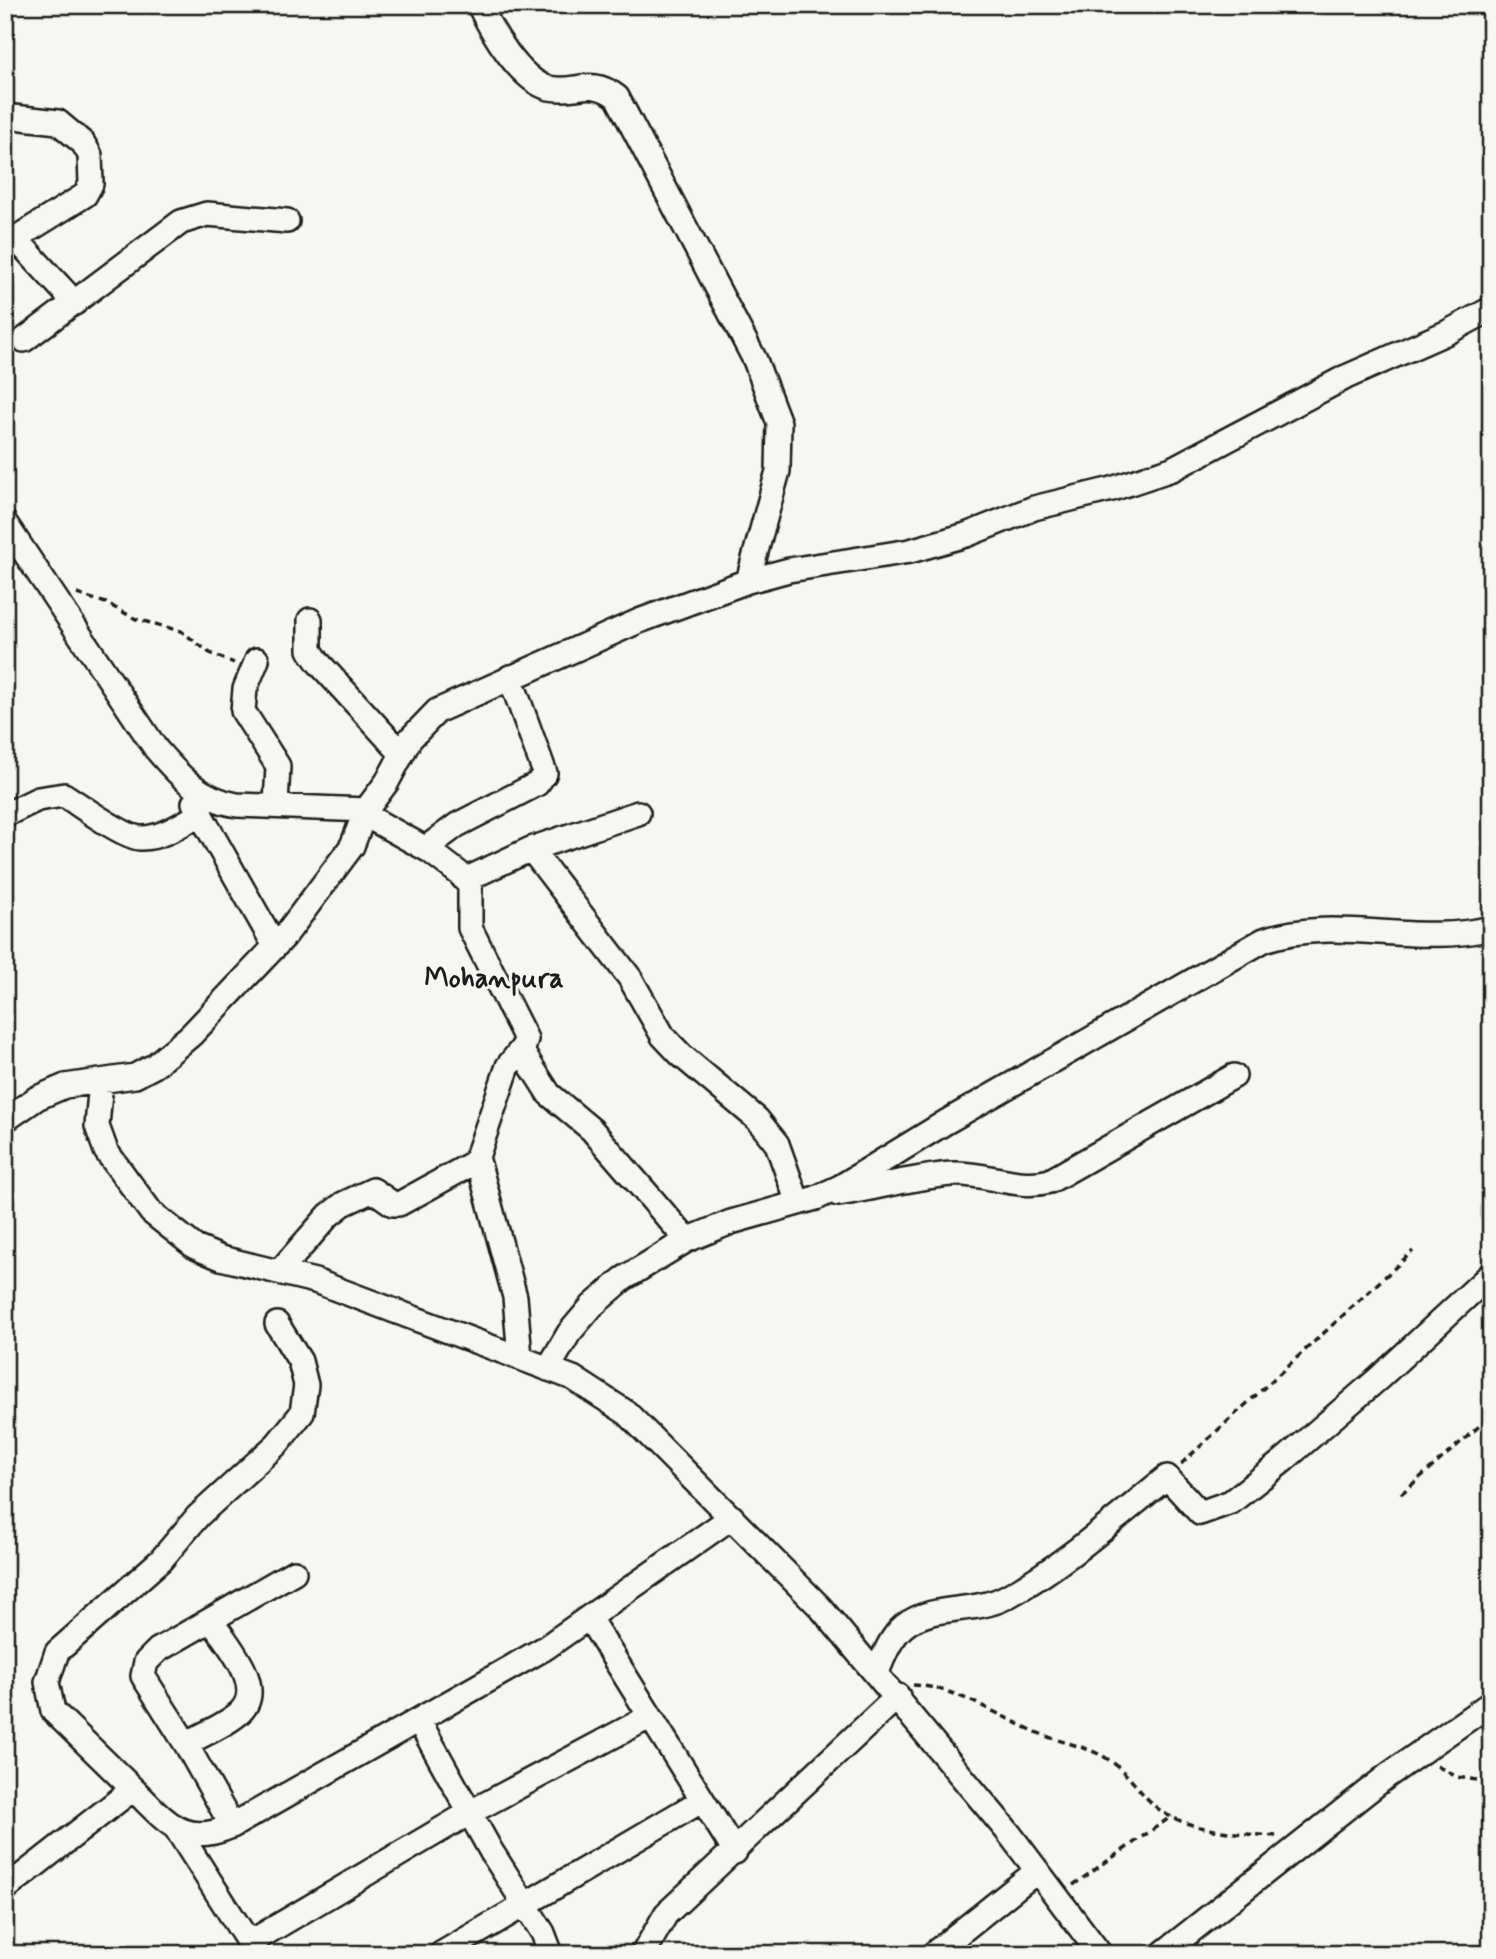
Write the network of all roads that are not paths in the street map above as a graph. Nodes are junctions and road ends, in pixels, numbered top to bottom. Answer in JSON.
{"nodes":[{"id":1,"x":479,"y":5,"type":"edge"},
{"id":2,"x":5,"y":116,"type":"edge"},
{"id":3,"x":287,"y":221,"type":"dead end"},
{"id":4,"x":11,"y":242,"type":"edge"},
{"id":5,"x":75,"y":303,"type":"junction"},
{"id":6,"x":1491,"y":309,"type":"edge"},
{"id":7,"x":23,"y":340,"type":"dead end"},
{"id":8,"x":5,"y":523,"type":"edge"},
{"id":9,"x":748,"y":581,"type":"junction"},
{"id":10,"x":310,"y":620,"type":"dead end"},
{"id":11,"x":257,"y":660,"type":"road end"},
{"id":12,"x":510,"y":677,"type":"junction"},
{"id":13,"x":401,"y":753,"type":"junction"},
{"id":14,"x":178,"y":774,"type":"junction"},
{"id":15,"x":276,"y":805,"type":"junction"},
{"id":16,"x":366,"y":812,"type":"junction"},
{"id":17,"x":638,"y":813,"type":"dead end"},
{"id":18,"x":200,"y":814,"type":"junction"},
{"id":19,"x":5,"y":815,"type":"edge"},
{"id":20,"x":426,"y":848,"type":"junction"},
{"id":21,"x":531,"y":849,"type":"junction"},
{"id":22,"x":465,"y":880,"type":"junction"},
{"id":23,"x":1491,"y":928,"type":"edge"},
{"id":24,"x":275,"y":946,"type":"junction"},
{"id":25,"x":521,"y":1050,"type":"junction"},
{"id":26,"x":1234,"y":1076,"type":"dead end"},
{"id":27,"x":100,"y":1082,"type":"junction"},
{"id":28,"x":5,"y":1120,"type":"edge"},
{"id":29,"x":477,"y":1161,"type":"junction"},
{"id":30,"x":807,"y":1201,"type":"junction"},
{"id":31,"x":687,"y":1240,"type":"junction"},
{"id":32,"x":278,"y":1272,"type":"junction"},
{"id":33,"x":1491,"y":1274,"type":"edge"},
{"id":34,"x":277,"y":1324,"type":"dead end"},
{"id":35,"x":520,"y":1358,"type":"junction"},
{"id":36,"x":548,"y":1369,"type":"junction"},
{"id":37,"x":732,"y":1517,"type":"junction"},
{"id":38,"x":294,"y":1572,"type":"dead end"},
{"id":39,"x":589,"y":1618,"type":"junction"},
{"id":40,"x":211,"y":1620,"type":"junction"},
{"id":41,"x":877,"y":1672,"type":"junction"},
{"id":42,"x":898,"y":1696,"type":"junction"},
{"id":43,"x":1491,"y":1703,"type":"edge"},
{"id":44,"x":649,"y":1717,"type":"junction"},
{"id":45,"x":418,"y":1721,"type":"junction"},
{"id":46,"x":186,"y":1744,"type":"junction"},
{"id":47,"x":133,"y":1789,"type":"junction"},
{"id":48,"x":701,"y":1801,"type":"junction"},
{"id":49,"x":470,"y":1813,"type":"junction"},
{"id":50,"x":232,"y":1826,"type":"junction"},
{"id":51,"x":176,"y":1828,"type":"junction"},
{"id":52,"x":735,"y":1852,"type":"junction"},
{"id":53,"x":1037,"y":1871,"type":"junction"},
{"id":54,"x":5,"y":1889,"type":"edge"},
{"id":55,"x":525,"y":1905,"type":"junction"},
{"id":56,"x":252,"y":1948,"type":"edge"},
{"id":57,"x":441,"y":1954,"type":"edge"},
{"id":58,"x":551,"y":1954,"type":"edge"},
{"id":59,"x":643,"y":1954,"type":"edge"},
{"id":60,"x":933,"y":1954,"type":"edge"},
{"id":61,"x":1100,"y":1954,"type":"edge"},
{"id":62,"x":1161,"y":1954,"type":"edge"}],
"edges":[{"from":1,"to":9,"type":"street"},
{"from":2,"to":4,"type":"street"},
{"from":3,"to":5,"type":"street"},
{"from":4,"to":5,"type":"street"},
{"from":5,"to":7,"type":"street"},
{"from":6,"to":9,"type":"street"},
{"from":8,"to":14,"type":"street"},
{"from":9,"to":12,"type":"street"},
{"from":10,"to":13,"type":"street"},
{"from":11,"to":15,"type":"street"},
{"from":12,"to":13,"type":"street"},
{"from":12,"to":20,"type":"street"},
{"from":13,"to":16,"type":"street"},
{"from":14,"to":15,"type":"street"},
{"from":14,"to":18,"type":"street"},
{"from":15,"to":16,"type":"street"},
{"from":16,"to":20,"type":"street"},
{"from":16,"to":24,"type":"street"},
{"from":17,"to":21,"type":"street"},
{"from":18,"to":19,"type":"street"},
{"from":18,"to":24,"type":"street"},
{"from":20,"to":22,"type":"street"},
{"from":21,"to":22,"type":"street"},
{"from":21,"to":30,"type":"street"},
{"from":22,"to":25,"type":"street"},
{"from":23,"to":30,"type":"street"},
{"from":24,"to":27,"type":"street"},
{"from":25,"to":29,"type":"street"},
{"from":25,"to":31,"type":"street"},
{"from":26,"to":30,"type":"street"},
{"from":27,"to":28,"type":"street"},
{"from":27,"to":32,"type":"street"},
{"from":29,"to":32,"type":"street"},
{"from":29,"to":35,"type":"street"},
{"from":30,"to":31,"type":"street"},
{"from":31,"to":36,"type":"street"},
{"from":32,"to":35,"type":"street"},
{"from":33,"to":41,"type":"street"},
{"from":34,"to":47,"type":"street"},
{"from":35,"to":36,"type":"street"},
{"from":36,"to":37,"type":"street"},
{"from":37,"to":39,"type":"street"},
{"from":37,"to":41,"type":"street"},
{"from":38,"to":40,"type":"street"},
{"from":39,"to":44,"type":"street"},
{"from":39,"to":45,"type":"street"},
{"from":40,"to":46,"type":"street"},
{"from":40,"to":46,"type":"street"},
{"from":41,"to":42,"type":"street"},
{"from":42,"to":52,"type":"street"},
{"from":42,"to":53,"type":"street"},
{"from":43,"to":62,"type":"street"},
{"from":44,"to":48,"type":"street"},
{"from":44,"to":49,"type":"street"},
{"from":45,"to":49,"type":"street"},
{"from":45,"to":50,"type":"street"},
{"from":46,"to":50,"type":"street"},
{"from":47,"to":51,"type":"street"},
{"from":47,"to":54,"type":"street"},
{"from":48,"to":52,"type":"street"},
{"from":48,"to":55,"type":"street"},
{"from":49,"to":55,"type":"street"},
{"from":49,"to":56,"type":"street"},
{"from":50,"to":51,"type":"street"},
{"from":51,"to":56,"type":"street"},
{"from":52,"to":59,"type":"street"},
{"from":53,"to":60,"type":"street"},
{"from":53,"to":61,"type":"street"},
{"from":55,"to":57,"type":"street"},
{"from":55,"to":58,"type":"street"}]}
